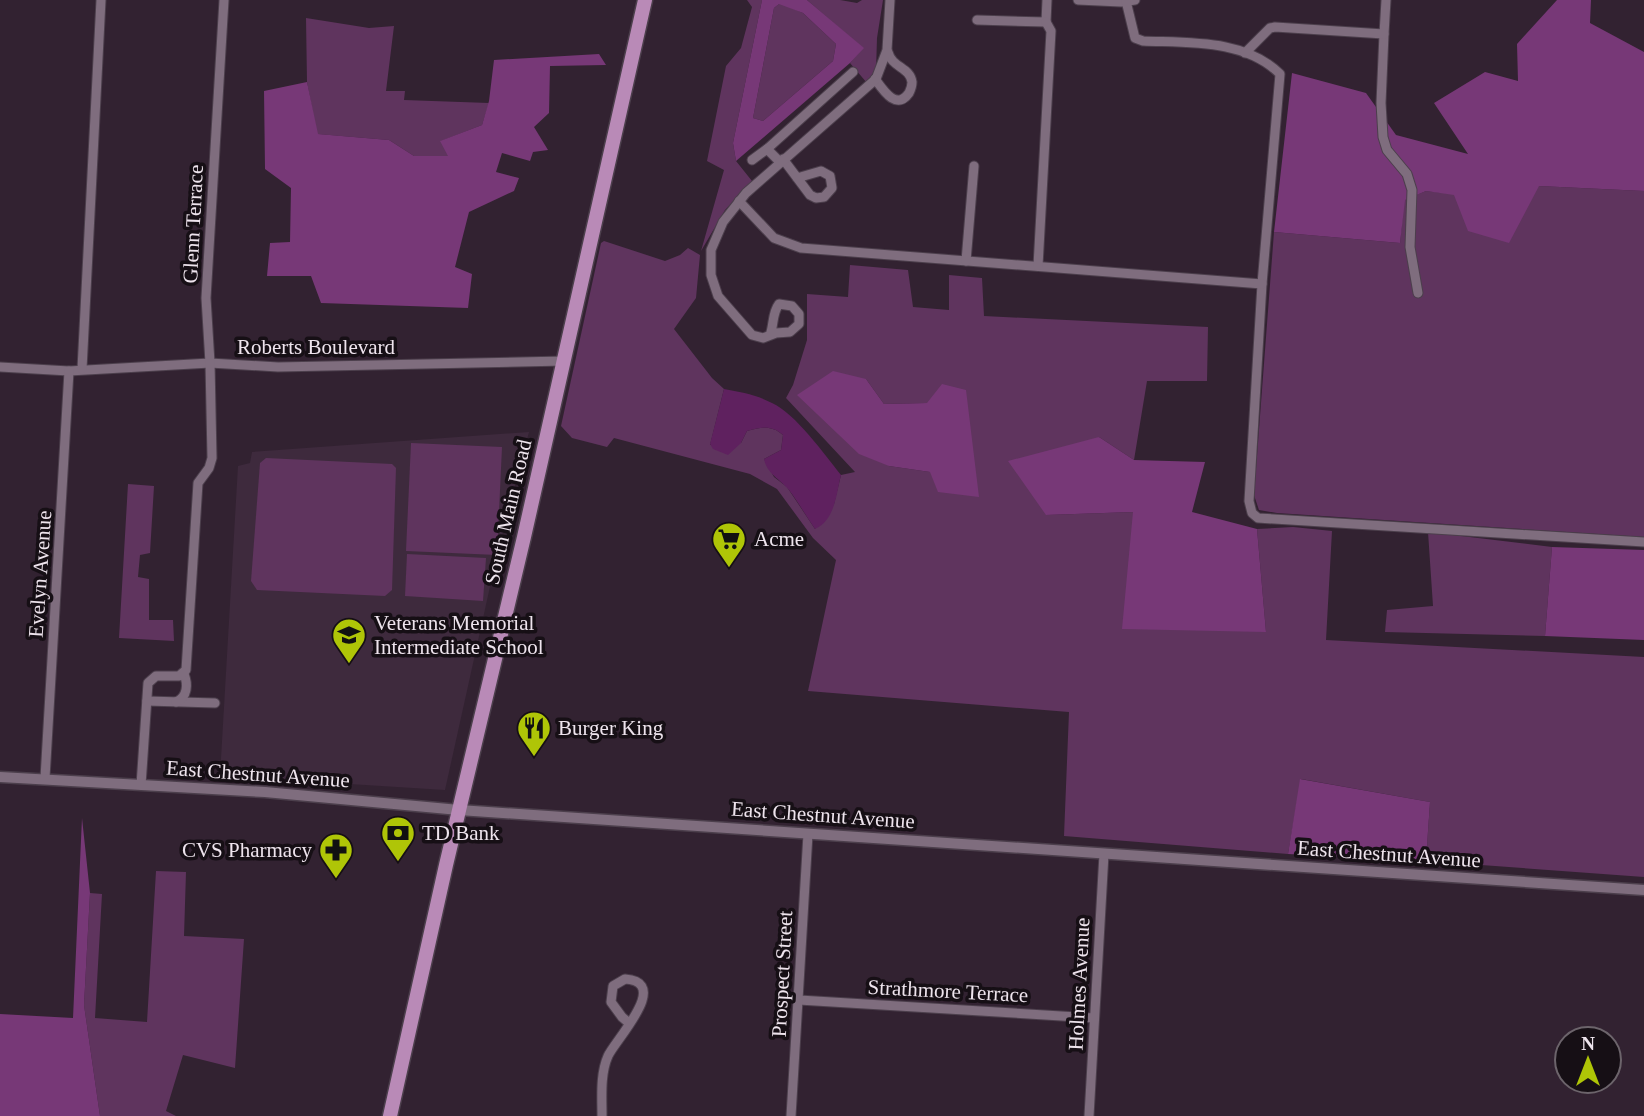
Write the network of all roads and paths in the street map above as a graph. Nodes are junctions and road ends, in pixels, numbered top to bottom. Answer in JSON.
{"nodes":[{"id":1,"x":101,"y":0,"type":"edge"},
{"id":2,"x":224,"y":0,"type":"edge"},
{"id":3,"x":645,"y":0,"type":"edge"},
{"id":4,"x":890,"y":0,"type":"edge"},
{"id":5,"x":1047,"y":0,"type":"edge"},
{"id":6,"x":1078,"y":0,"type":"edge"},
{"id":7,"x":1386,"y":0,"type":"edge"},
{"id":8,"x":1131,"y":1,"type":"edge"},
{"id":9,"x":976,"y":20,"type":"dead end"},
{"id":10,"x":1046,"y":22,"type":"junction"},
{"id":11,"x":1384,"y":34,"type":"junction"},
{"id":12,"x":887,"y":50,"type":"junction"},
{"id":13,"x":1245,"y":53,"type":"junction"},
{"id":14,"x":853,"y":72,"type":"dead end"},
{"id":15,"x":875,"y":79,"type":"junction"},
{"id":16,"x":836,"y":87,"type":"junction"},
{"id":17,"x":850,"y":102,"type":"junction"},
{"id":18,"x":768,"y":149,"type":"junction"},
{"id":19,"x":752,"y":160,"type":"dead end"},
{"id":20,"x":781,"y":161,"type":"junction"},
{"id":21,"x":974,"y":166,"type":"dead end"},
{"id":22,"x":797,"y":178,"type":"dead end"},
{"id":23,"x":739,"y":201,"type":"junction"},
{"id":24,"x":966,"y":261,"type":"junction"},
{"id":25,"x":1038,"y":266,"type":"junction"},
{"id":26,"x":1262,"y":284,"type":"junction"},
{"id":27,"x":1418,"y":293,"type":"dead end"},
{"id":28,"x":771,"y":335,"type":"dead end"},
{"id":29,"x":564,"y":361,"type":"junction"},
{"id":30,"x":210,"y":363,"type":"junction"},
{"id":31,"x":0,"y":367,"type":"edge"},
{"id":32,"x":82,"y":369,"type":"junction"},
{"id":33,"x":69,"y":371,"type":"junction"},
{"id":34,"x":1644,"y":542,"type":"edge"},
{"id":35,"x":184,"y":674,"type":"junction"},
{"id":36,"x":146,"y":701,"type":"junction"},
{"id":37,"x":175,"y":702,"type":"junction"},
{"id":38,"x":215,"y":704,"type":"dead end"},
{"id":39,"x":0,"y":776,"type":"edge"},
{"id":40,"x":45,"y":778,"type":"junction"},
{"id":41,"x":141,"y":785,"type":"junction"},
{"id":42,"x":458,"y":810,"type":"junction"},
{"id":43,"x":808,"y":834,"type":"junction"},
{"id":44,"x":1104,"y":854,"type":"junction"},
{"id":45,"x":1644,"y":890,"type":"edge"},
{"id":46,"x":799,"y":1000,"type":"junction"},
{"id":47,"x":1094,"y":1018,"type":"junction"},
{"id":48,"x":629,"y":1023,"type":"junction"},
{"id":49,"x":390,"y":1116,"type":"edge"},
{"id":50,"x":601,"y":1116,"type":"edge"},
{"id":51,"x":791,"y":1116,"type":"edge"},
{"id":52,"x":1089,"y":1116,"type":"edge"}],
"edges":[{"from":1,"to":32,"type":"street"},
{"from":2,"to":30,"type":"street","name":"Glenn Terrace"},
{"from":3,"to":29,"type":"main road","name":"South Main Road"},
{"from":4,"to":12,"type":"street"},
{"from":5,"to":10,"type":"street"},
{"from":6,"to":8,"type":"street"},
{"from":7,"to":11,"type":"street"},
{"from":8,"to":13,"type":"street"},
{"from":9,"to":10,"type":"street"},
{"from":10,"to":25,"type":"street"},
{"from":11,"to":13,"type":"street"},
{"from":11,"to":27,"type":"street"},
{"from":12,"to":15,"type":"street"},
{"from":12,"to":15,"type":"street"},
{"from":13,"to":26,"type":"street"},
{"from":14,"to":16,"type":"street"},
{"from":15,"to":17,"type":"street"},
{"from":16,"to":17,"type":"street"},
{"from":16,"to":18,"type":"street"},
{"from":17,"to":20,"type":"street"},
{"from":18,"to":19,"type":"street"},
{"from":18,"to":20,"type":"street"},
{"from":20,"to":22,"type":"street"},
{"from":20,"to":23,"type":"street"},
{"from":21,"to":24,"type":"street"},
{"from":23,"to":24,"type":"street"},
{"from":23,"to":28,"type":"street"},
{"from":24,"to":25,"type":"street"},
{"from":25,"to":26,"type":"street"},
{"from":26,"to":34,"type":"street"},
{"from":29,"to":30,"type":"street","name":"Roberts Boulevard"},
{"from":29,"to":42,"type":"main road","name":"South Main Road"},
{"from":30,"to":32,"type":"street","name":"Roberts Boulevard"},
{"from":30,"to":35,"type":"street","name":"Glenn Terrace"},
{"from":31,"to":33,"type":"street","name":"Roberts Boulevard"},
{"from":32,"to":33,"type":"street","name":"Roberts Boulevard"},
{"from":33,"to":40,"type":"street","name":"Evelyn Avenue"},
{"from":35,"to":36,"type":"street"},
{"from":35,"to":37,"type":"street"},
{"from":36,"to":37,"type":"street"},
{"from":36,"to":41,"type":"street"},
{"from":37,"to":38,"type":"street"},
{"from":39,"to":40,"type":"street","name":"East Chestnut Avenue"},
{"from":40,"to":41,"type":"street","name":"East Chestnut Avenue"},
{"from":41,"to":42,"type":"street","name":"East Chestnut Avenue"},
{"from":42,"to":43,"type":"street","name":"East Chestnut Avenue"},
{"from":42,"to":49,"type":"main road","name":"South Main Road"},
{"from":43,"to":44,"type":"street","name":"East Chestnut Avenue"},
{"from":43,"to":46,"type":"street","name":"Prospect Street"},
{"from":44,"to":45,"type":"street","name":"East Chestnut Avenue"},
{"from":44,"to":47,"type":"street","name":"Holmes Avenue"},
{"from":46,"to":47,"type":"street","name":"Strathmore Terrace"},
{"from":46,"to":51,"type":"street","name":"Prospect Street"},
{"from":47,"to":52,"type":"street","name":"Holmes Avenue"},
{"from":48,"to":48,"type":"street"},
{"from":48,"to":50,"type":"street"}]}
